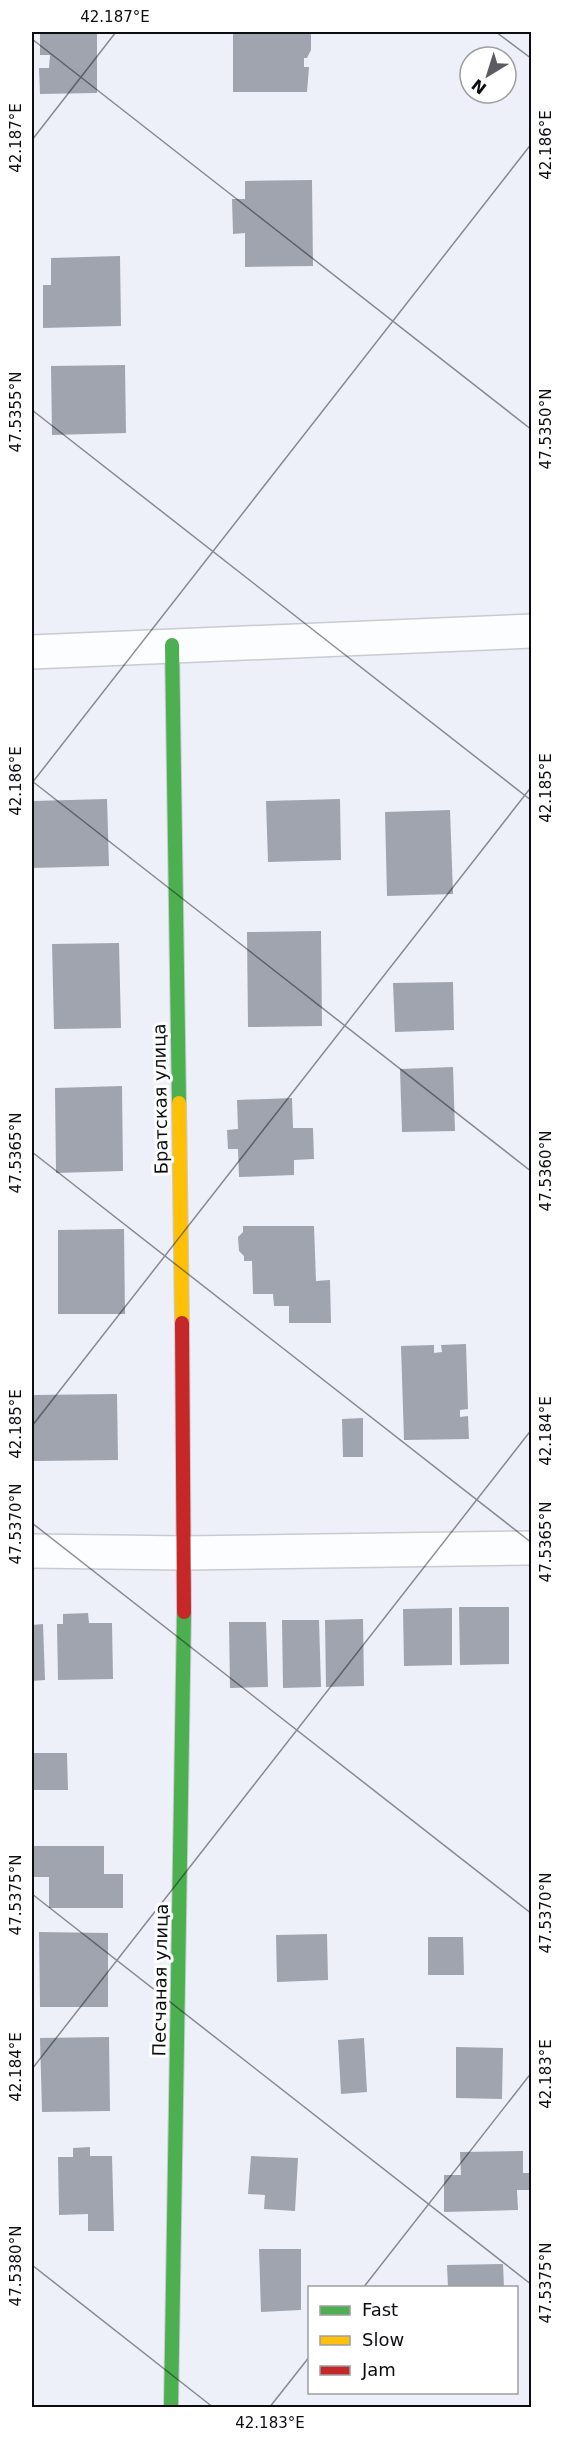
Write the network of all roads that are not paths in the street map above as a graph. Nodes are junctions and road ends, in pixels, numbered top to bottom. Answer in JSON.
{"nodes":[{"id":1,"x":531,"y":630,"type":"edge"},
{"id":2,"x":172,"y":645,"type":"junction"},
{"id":3,"x":32,"y":652,"type":"edge"},
{"id":4,"x":531,"y":1548,"type":"edge"},
{"id":5,"x":32,"y":1551,"type":"edge"},
{"id":6,"x":185,"y":1553,"type":"junction"},
{"id":7,"x":171,"y":2408,"type":"edge"}],
"edges":[{"from":1,"to":2,"type":"street"},
{"from":2,"to":3,"type":"street"},
{"from":2,"to":6,"type":"street","name":"Братская улица"},
{"from":4,"to":6,"type":"street"},
{"from":5,"to":6,"type":"street"},
{"from":6,"to":7,"type":"street","name":"Песчаная улица"}]}
